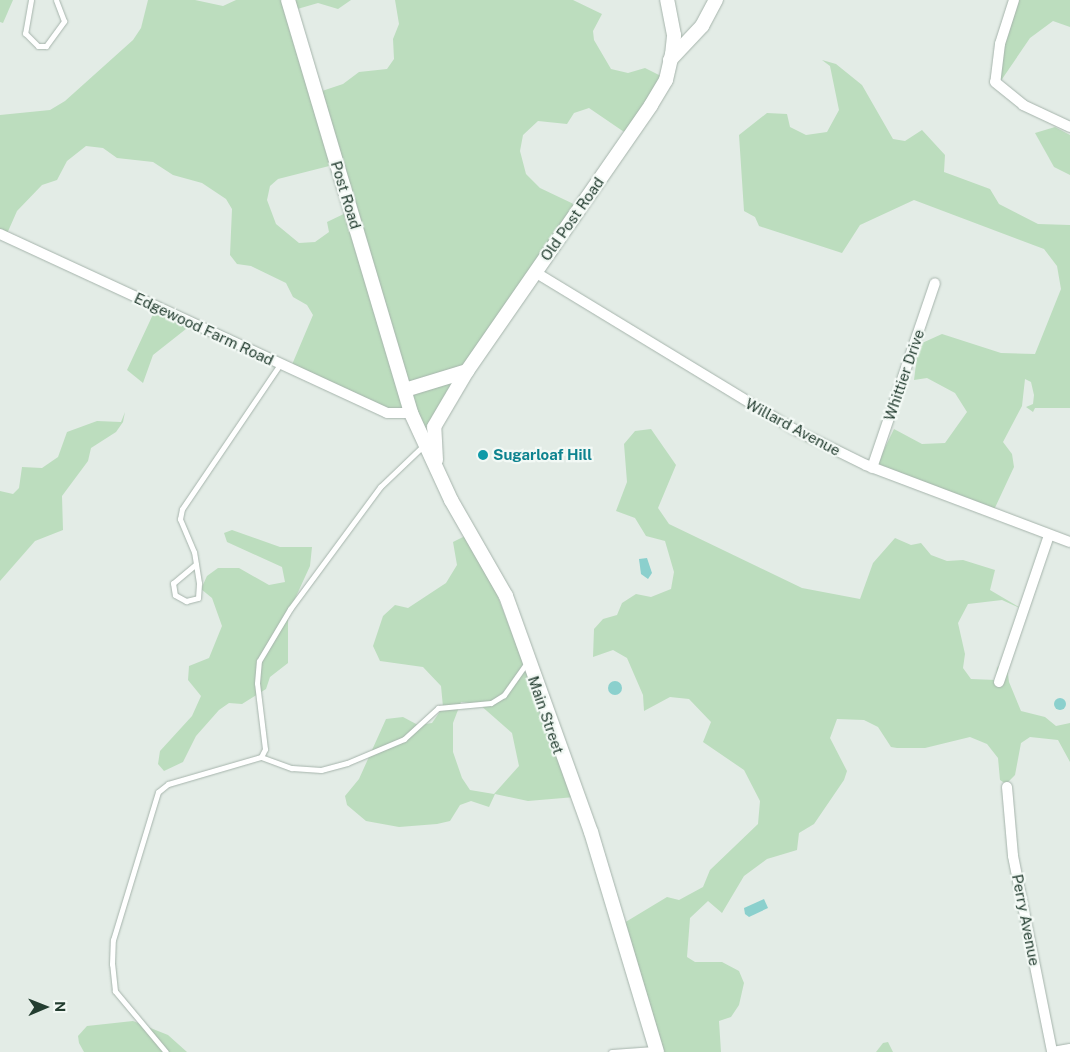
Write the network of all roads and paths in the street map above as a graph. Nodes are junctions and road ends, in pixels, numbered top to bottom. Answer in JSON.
{"nodes":[{"id":1,"x":31,"y":0,"type":"edge"},
{"id":2,"x":56,"y":0,"type":"edge"},
{"id":3,"x":288,"y":0,"type":"edge"},
{"id":4,"x":667,"y":0,"type":"edge"},
{"id":5,"x":716,"y":0,"type":"edge"},
{"id":6,"x":1014,"y":0,"type":"edge"},
{"id":7,"x":670,"y":60,"type":"junction"},
{"id":8,"x":1070,"y":127,"type":"edge"},
{"id":9,"x":0,"y":234,"type":"edge"},
{"id":10,"x":535,"y":272,"type":"junction"},
{"id":11,"x":935,"y":283,"type":"dead end"},
{"id":12,"x":280,"y":364,"type":"junction"},
{"id":13,"x":467,"y":371,"type":"junction"},
{"id":14,"x":405,"y":390,"type":"junction"},
{"id":15,"x":411,"y":413,"type":"junction"},
{"id":16,"x":424,"y":445,"type":"junction"},
{"id":17,"x":872,"y":468,"type":"junction"},
{"id":18,"x":437,"y":471,"type":"junction"},
{"id":19,"x":1049,"y":535,"type":"junction"},
{"id":20,"x":1070,"y":542,"type":"edge"},
{"id":21,"x":196,"y":564,"type":"junction"},
{"id":22,"x":528,"y":660,"type":"junction"},
{"id":23,"x":999,"y":682,"type":"dead end"},
{"id":24,"x":260,"y":757,"type":"junction"},
{"id":25,"x":1007,"y":787,"type":"dead end"},
{"id":26,"x":1070,"y":1049,"type":"edge"},
{"id":27,"x":656,"y":1050,"type":"edge"},
{"id":28,"x":166,"y":1052,"type":"edge"},
{"id":29,"x":611,"y":1052,"type":"edge"},
{"id":30,"x":1052,"y":1052,"type":"edge"}],
"edges":[{"from":1,"to":2,"type":"lane"},
{"from":3,"to":14,"type":"main road","name":"Post Road"},
{"from":4,"to":7,"type":"main road","name":"Old Post Road"},
{"from":5,"to":7,"type":"main road"},
{"from":6,"to":8,"type":"street"},
{"from":7,"to":10,"type":"main road","name":"Old Post Road"},
{"from":9,"to":12,"type":"street","name":"Edgewood Farm Road"},
{"from":10,"to":13,"type":"main road","name":"Old Post Road"},
{"from":10,"to":17,"type":"street","name":"Willard Avenue"},
{"from":11,"to":17,"type":"street","name":"Whittier Drive"},
{"from":12,"to":15,"type":"street","name":"Edgewood Farm Road"},
{"from":12,"to":21,"type":"lane"},
{"from":13,"to":14,"type":"main road"},
{"from":13,"to":18,"type":"main road","name":"Old Post Road"},
{"from":14,"to":15,"type":"main road","name":"Main Street"},
{"from":15,"to":16,"type":"main road","name":"Main Street"},
{"from":16,"to":18,"type":"main road","name":"Main Street"},
{"from":16,"to":24,"type":"lane"},
{"from":17,"to":19,"type":"street","name":"Willard Avenue"},
{"from":18,"to":22,"type":"main road","name":"Main Street"},
{"from":19,"to":20,"type":"street","name":"Willard Avenue"},
{"from":19,"to":23,"type":"street"},
{"from":21,"to":21,"type":"lane"},
{"from":22,"to":24,"type":"lane"},
{"from":22,"to":27,"type":"main road","name":"Main Street"},
{"from":24,"to":28,"type":"lane"},
{"from":25,"to":30,"type":"street","name":"Perry Avenue"},
{"from":26,"to":30,"type":"street"},
{"from":27,"to":29,"type":"lane"}]}
